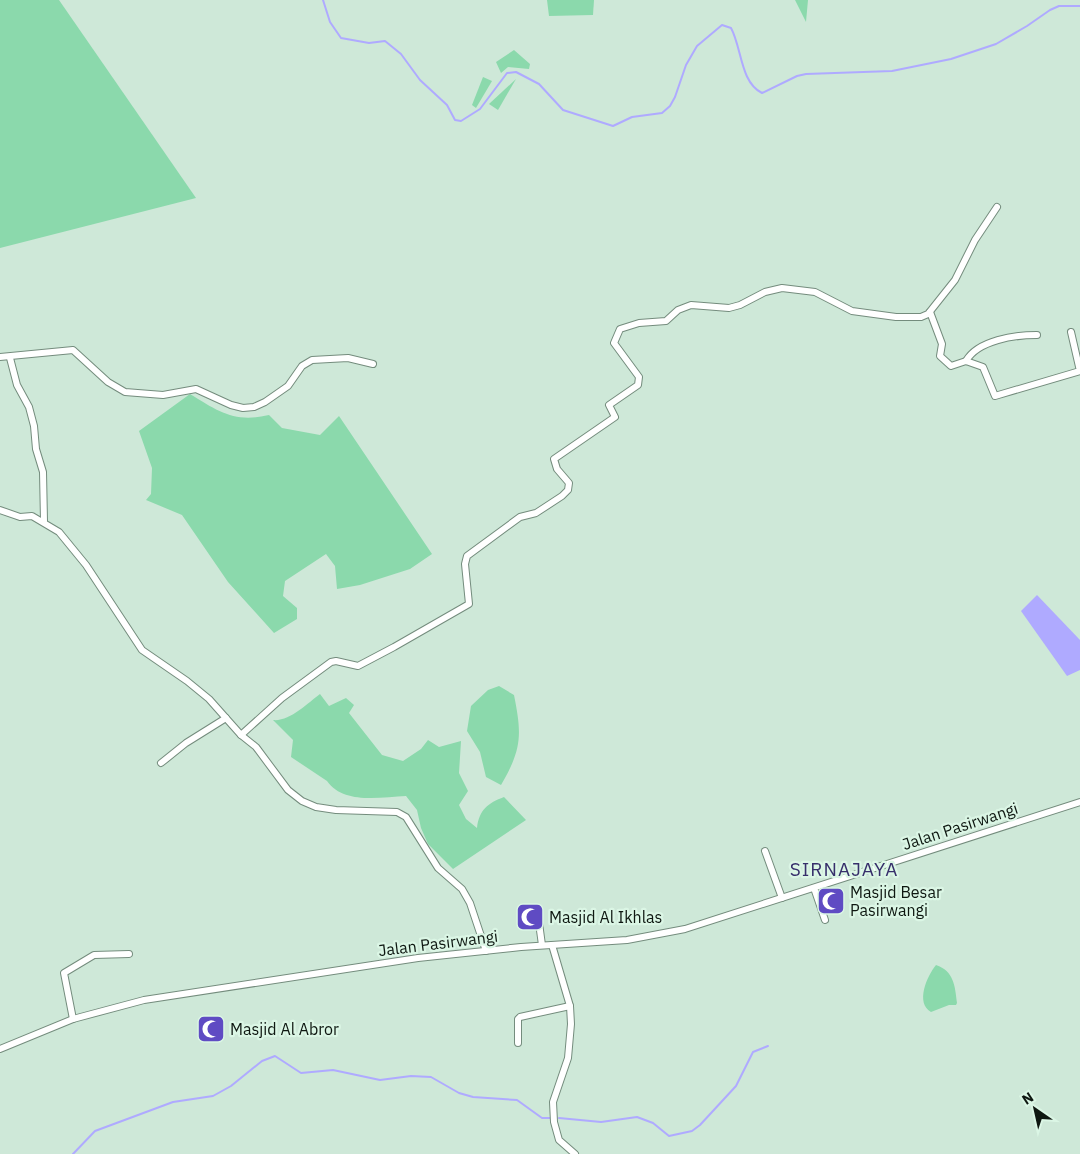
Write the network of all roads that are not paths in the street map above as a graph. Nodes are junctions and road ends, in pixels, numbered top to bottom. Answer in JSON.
{"nodes":[{"id":1,"x":997,"y":207,"type":"dead end"},
{"id":2,"x":930,"y":312,"type":"junction"},
{"id":3,"x":1071,"y":332,"type":"dead end"},
{"id":4,"x":1037,"y":335,"type":"dead end"},
{"id":5,"x":0,"y":357,"type":"edge"},
{"id":6,"x":10,"y":358,"type":"junction"},
{"id":7,"x":966,"y":361,"type":"junction"},
{"id":8,"x":373,"y":364,"type":"dead end"},
{"id":9,"x":0,"y":510,"type":"edge"},
{"id":10,"x":44,"y":521,"type":"junction"},
{"id":11,"x":226,"y":718,"type":"junction"},
{"id":12,"x":241,"y":735,"type":"junction"},
{"id":13,"x":161,"y":763,"type":"dead end"},
{"id":14,"x":1080,"y":802,"type":"edge"},
{"id":15,"x":765,"y":851,"type":"dead end"},
{"id":16,"x":814,"y":888,"type":"junction"},
{"id":17,"x":782,"y":898,"type":"junction"},
{"id":18,"x":825,"y":920,"type":"dead end"},
{"id":19,"x":539,"y":923,"type":"dead end"},
{"id":20,"x":552,"y":945,"type":"junction"},
{"id":21,"x":542,"y":946,"type":"junction"},
{"id":22,"x":486,"y":951,"type":"junction"},
{"id":23,"x":129,"y":954,"type":"dead end"},
{"id":24,"x":570,"y":1006,"type":"junction"},
{"id":25,"x":73,"y":1019,"type":"junction"},
{"id":26,"x":518,"y":1043,"type":"dead end"},
{"id":27,"x":0,"y":1049,"type":"edge"},
{"id":28,"x":575,"y":1154,"type":"edge"}],
"edges":[{"from":1,"to":2,"type":"street"},
{"from":2,"to":7,"type":"street"},
{"from":2,"to":12,"type":"street"},
{"from":3,"to":7,"type":"street"},
{"from":4,"to":7,"type":"street"},
{"from":5,"to":6,"type":"street"},
{"from":6,"to":8,"type":"street"},
{"from":6,"to":10,"type":"street"},
{"from":9,"to":10,"type":"street"},
{"from":10,"to":11,"type":"street"},
{"from":11,"to":12,"type":"street"},
{"from":11,"to":13,"type":"street"},
{"from":12,"to":22,"type":"street"},
{"from":14,"to":16,"type":"street","name":"Jalan Pasirwangi"},
{"from":15,"to":17,"type":"street"},
{"from":16,"to":17,"type":"street","name":"Jalan Pasirwangi"},
{"from":16,"to":18,"type":"street"},
{"from":17,"to":20,"type":"street","name":"Jalan Pasirwangi"},
{"from":19,"to":21,"type":"street"},
{"from":20,"to":21,"type":"street","name":"Jalan Pasirwangi"},
{"from":20,"to":24,"type":"street"},
{"from":21,"to":22,"type":"street","name":"Jalan Pasirwangi"},
{"from":22,"to":25,"type":"street","name":"Jalan Pasirwangi"},
{"from":23,"to":25,"type":"street"},
{"from":24,"to":26,"type":"street"},
{"from":24,"to":28,"type":"street"},
{"from":25,"to":27,"type":"street","name":"Jalan Pasirwangi"}]}
